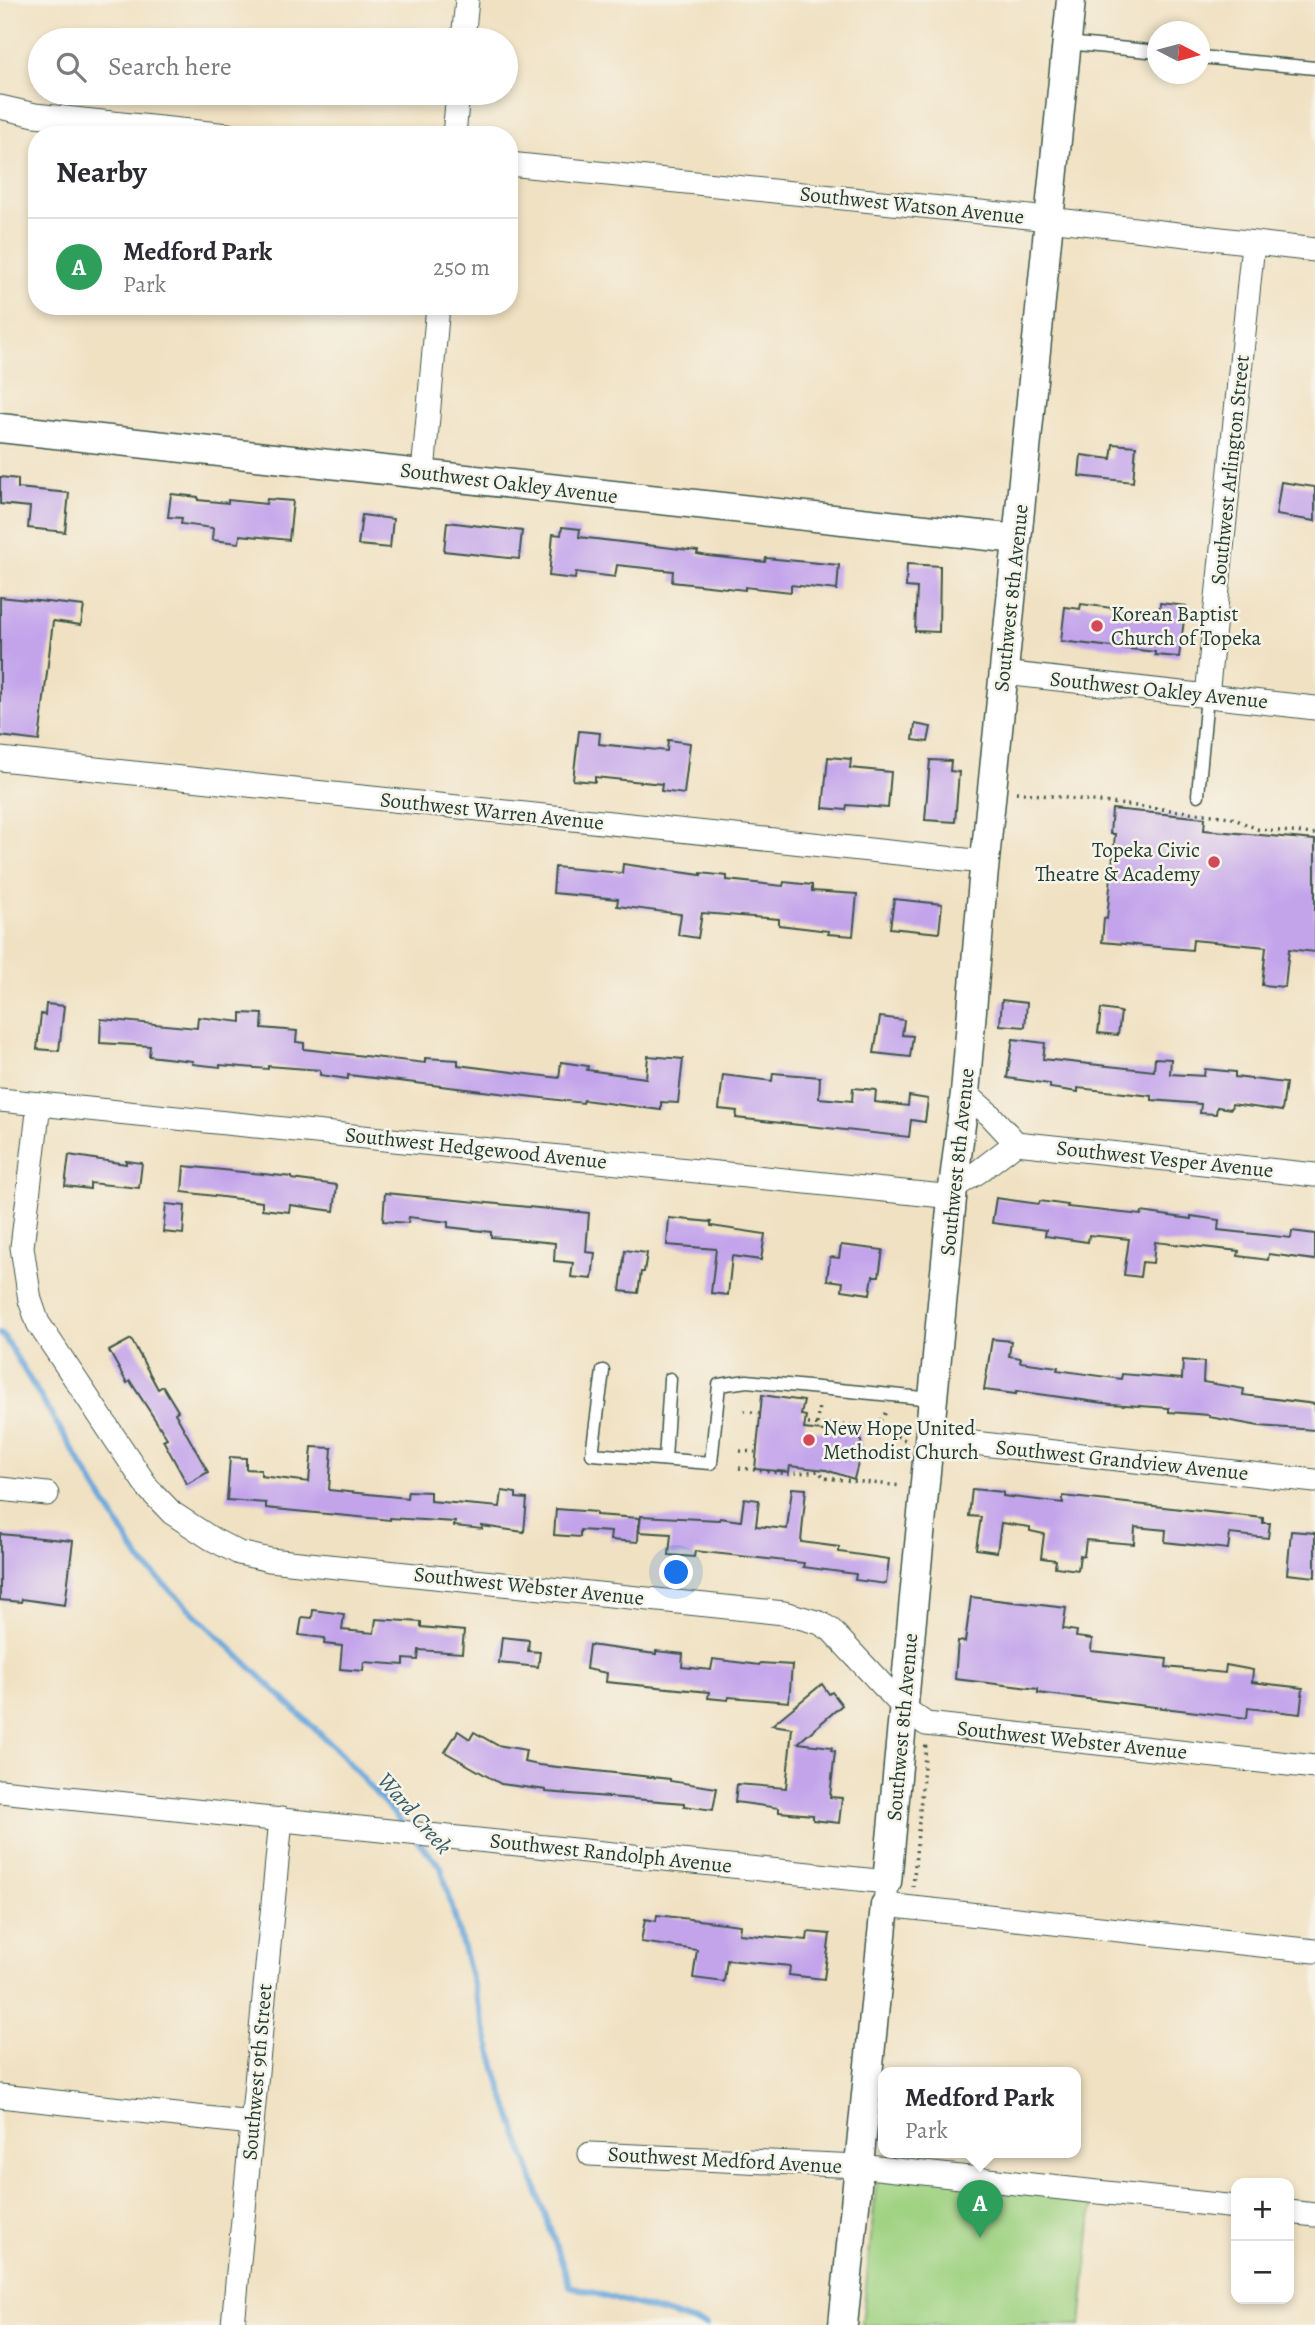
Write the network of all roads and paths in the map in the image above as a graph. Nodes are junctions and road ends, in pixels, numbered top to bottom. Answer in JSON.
{"nodes":[{"id":1,"x":467,"y":0,"type":"edge"},
{"id":2,"x":1071,"y":0,"type":"edge"},
{"id":3,"x":464,"y":28,"type":"edge"},
{"id":4,"x":1067,"y":43,"type":"junction"},
{"id":5,"x":1147,"y":51,"type":"edge"},
{"id":6,"x":1210,"y":58,"type":"edge"},
{"id":7,"x":1315,"y":68,"type":"edge"},
{"id":8,"x":457,"y":105,"type":"edge"},
{"id":9,"x":0,"y":107,"type":"edge"},
{"id":10,"x":142,"y":126,"type":"edge"},
{"id":11,"x":455,"y":126,"type":"edge"},
{"id":12,"x":518,"y":165,"type":"edge"},
{"id":13,"x":1049,"y":219,"type":"junction"},
{"id":14,"x":1253,"y":243,"type":"junction"},
{"id":15,"x":1315,"y":250,"type":"edge"},
{"id":16,"x":437,"y":315,"type":"edge"},
{"id":17,"x":0,"y":428,"type":"edge"},
{"id":18,"x":422,"y":473,"type":"junction"},
{"id":19,"x":1017,"y":539,"type":"junction"},
{"id":20,"x":1004,"y":673,"type":"junction"},
{"id":21,"x":1208,"y":696,"type":"junction"},
{"id":22,"x":1315,"y":708,"type":"edge"},
{"id":23,"x":0,"y":759,"type":"edge"},
{"id":24,"x":1016,"y":792,"type":"dead end"},
{"id":25,"x":1198,"y":795,"type":"dead end"},
{"id":26,"x":1315,"y":834,"type":"edge"},
{"id":27,"x":985,"y":862,"type":"junction"},
{"id":28,"x":965,"y":1093,"type":"junction"},
{"id":29,"x":0,"y":1100,"type":"edge"},
{"id":30,"x":39,"y":1104,"type":"junction"},
{"id":31,"x":1016,"y":1143,"type":"junction"},
{"id":32,"x":1315,"y":1175,"type":"edge"},
{"id":33,"x":953,"y":1193,"type":"junction"},
{"id":34,"x":603,"y":1371,"type":"dead end"},
{"id":35,"x":670,"y":1379,"type":"dead end"},
{"id":36,"x":820,"y":1388,"type":"junction"},
{"id":37,"x":933,"y":1399,"type":"junction"},
{"id":38,"x":744,"y":1411,"type":"dead end"},
{"id":39,"x":760,"y":1413,"type":"dead end"},
{"id":40,"x":808,"y":1424,"type":"dead end"},
{"id":41,"x":817,"y":1424,"type":"junction"},
{"id":42,"x":921,"y":1441,"type":"junction"},
{"id":43,"x":740,"y":1451,"type":"dead end"},
{"id":44,"x":755,"y":1452,"type":"dead end"},
{"id":45,"x":665,"y":1460,"type":"junction"},
{"id":46,"x":738,"y":1468,"type":"dead end"},
{"id":47,"x":1315,"y":1481,"type":"edge"},
{"id":48,"x":910,"y":1487,"type":"dead end"},
{"id":49,"x":0,"y":1489,"type":"edge"},
{"id":50,"x":47,"y":1494,"type":"dead end"},
{"id":51,"x":904,"y":1708,"type":"junction"},
{"id":52,"x":926,"y":1743,"type":"dead end"},
{"id":53,"x":1315,"y":1767,"type":"edge"},
{"id":54,"x":0,"y":1790,"type":"edge"},
{"id":55,"x":281,"y":1819,"type":"junction"},
{"id":56,"x":895,"y":1892,"type":"junction"},
{"id":57,"x":1315,"y":1951,"type":"edge"},
{"id":58,"x":0,"y":2096,"type":"edge"},
{"id":59,"x":252,"y":2123,"type":"junction"},
{"id":60,"x":590,"y":2154,"type":"dead end"},
{"id":61,"x":859,"y":2166,"type":"junction"},
{"id":62,"x":1231,"y":2206,"type":"edge"},
{"id":63,"x":1294,"y":2213,"type":"edge"},
{"id":64,"x":1315,"y":2215,"type":"edge"},
{"id":65,"x":844,"y":2311,"type":"edge"},
{"id":66,"x":233,"y":2325,"type":"edge"}],
"edges":[{"from":1,"to":3,"type":"street"},
{"from":2,"to":4,"type":"street","name":"Southwest 8th Avenue"},
{"from":4,"to":5,"type":"lane"},
{"from":4,"to":13,"type":"street","name":"Southwest 8th Avenue"},
{"from":6,"to":7,"type":"lane"},
{"from":8,"to":11,"type":"street"},
{"from":9,"to":10,"type":"street"},
{"from":12,"to":13,"type":"street","name":"Southwest Watson Avenue"},
{"from":13,"to":14,"type":"street","name":"Southwest Watson Avenue"},
{"from":13,"to":19,"type":"street","name":"Southwest 8th Avenue"},
{"from":14,"to":15,"type":"street","name":"Southwest Watson Avenue"},
{"from":14,"to":21,"type":"street","name":"Southwest Arlington Street"},
{"from":16,"to":18,"type":"street"},
{"from":17,"to":18,"type":"street","name":"Southwest Oakley Avenue"},
{"from":18,"to":19,"type":"street","name":"Southwest Oakley Avenue"},
{"from":19,"to":20,"type":"street","name":"Southwest 8th Avenue"},
{"from":20,"to":21,"type":"street","name":"Southwest Oakley Avenue"},
{"from":20,"to":27,"type":"street","name":"Southwest 8th Avenue"},
{"from":21,"to":22,"type":"street","name":"Southwest Oakley Avenue"},
{"from":21,"to":25,"type":"lane"},
{"from":23,"to":27,"type":"street","name":"Southwest Warren Avenue"},
{"from":24,"to":26,"type":"path"},
{"from":27,"to":28,"type":"street","name":"Southwest 8th Avenue"},
{"from":28,"to":31,"type":"street"},
{"from":28,"to":33,"type":"street","name":"Southwest 8th Avenue"},
{"from":29,"to":30,"type":"street","name":"Southwest Hedgewood Avenue"},
{"from":30,"to":33,"type":"street","name":"Southwest Hedgewood Avenue"},
{"from":30,"to":51,"type":"street","name":"Southwest Webster Avenue"},
{"from":31,"to":32,"type":"street","name":"Southwest Vesper Avenue"},
{"from":31,"to":33,"type":"street"},
{"from":33,"to":37,"type":"street","name":"Southwest 8th Avenue"},
{"from":34,"to":45,"type":"lane"},
{"from":35,"to":45,"type":"lane"},
{"from":36,"to":37,"type":"lane"},
{"from":36,"to":41,"type":"path"},
{"from":36,"to":45,"type":"lane"},
{"from":37,"to":42,"type":"street","name":"Southwest 8th Avenue"},
{"from":38,"to":39,"type":"path"},
{"from":40,"to":41,"type":"path"},
{"from":41,"to":42,"type":"path"},
{"from":42,"to":47,"type":"street","name":"Southwest Grandview Avenue"},
{"from":42,"to":51,"type":"street","name":"Southwest 8th Avenue"},
{"from":43,"to":44,"type":"path"},
{"from":46,"to":48,"type":"path"},
{"from":49,"to":50,"type":"street"},
{"from":51,"to":53,"type":"street","name":"Southwest Webster Avenue"},
{"from":51,"to":56,"type":"street","name":"Southwest 8th Avenue"},
{"from":52,"to":56,"type":"path"},
{"from":54,"to":55,"type":"street","name":"Southwest Randolph Avenue"},
{"from":55,"to":56,"type":"street","name":"Southwest Randolph Avenue"},
{"from":55,"to":59,"type":"street","name":"Southwest 9th Street"},
{"from":56,"to":57,"type":"street","name":"Southwest Randolph Avenue"},
{"from":56,"to":61,"type":"street","name":"Southwest 8th Avenue"},
{"from":58,"to":59,"type":"street"},
{"from":59,"to":66,"type":"street","name":"Southwest 9th Street"},
{"from":60,"to":61,"type":"street","name":"Southwest Medford Avenue"},
{"from":61,"to":62,"type":"street","name":"Southwest Medford Avenue"},
{"from":61,"to":65,"type":"street","name":"Southwest 8th Avenue"},
{"from":63,"to":64,"type":"street"}]}
